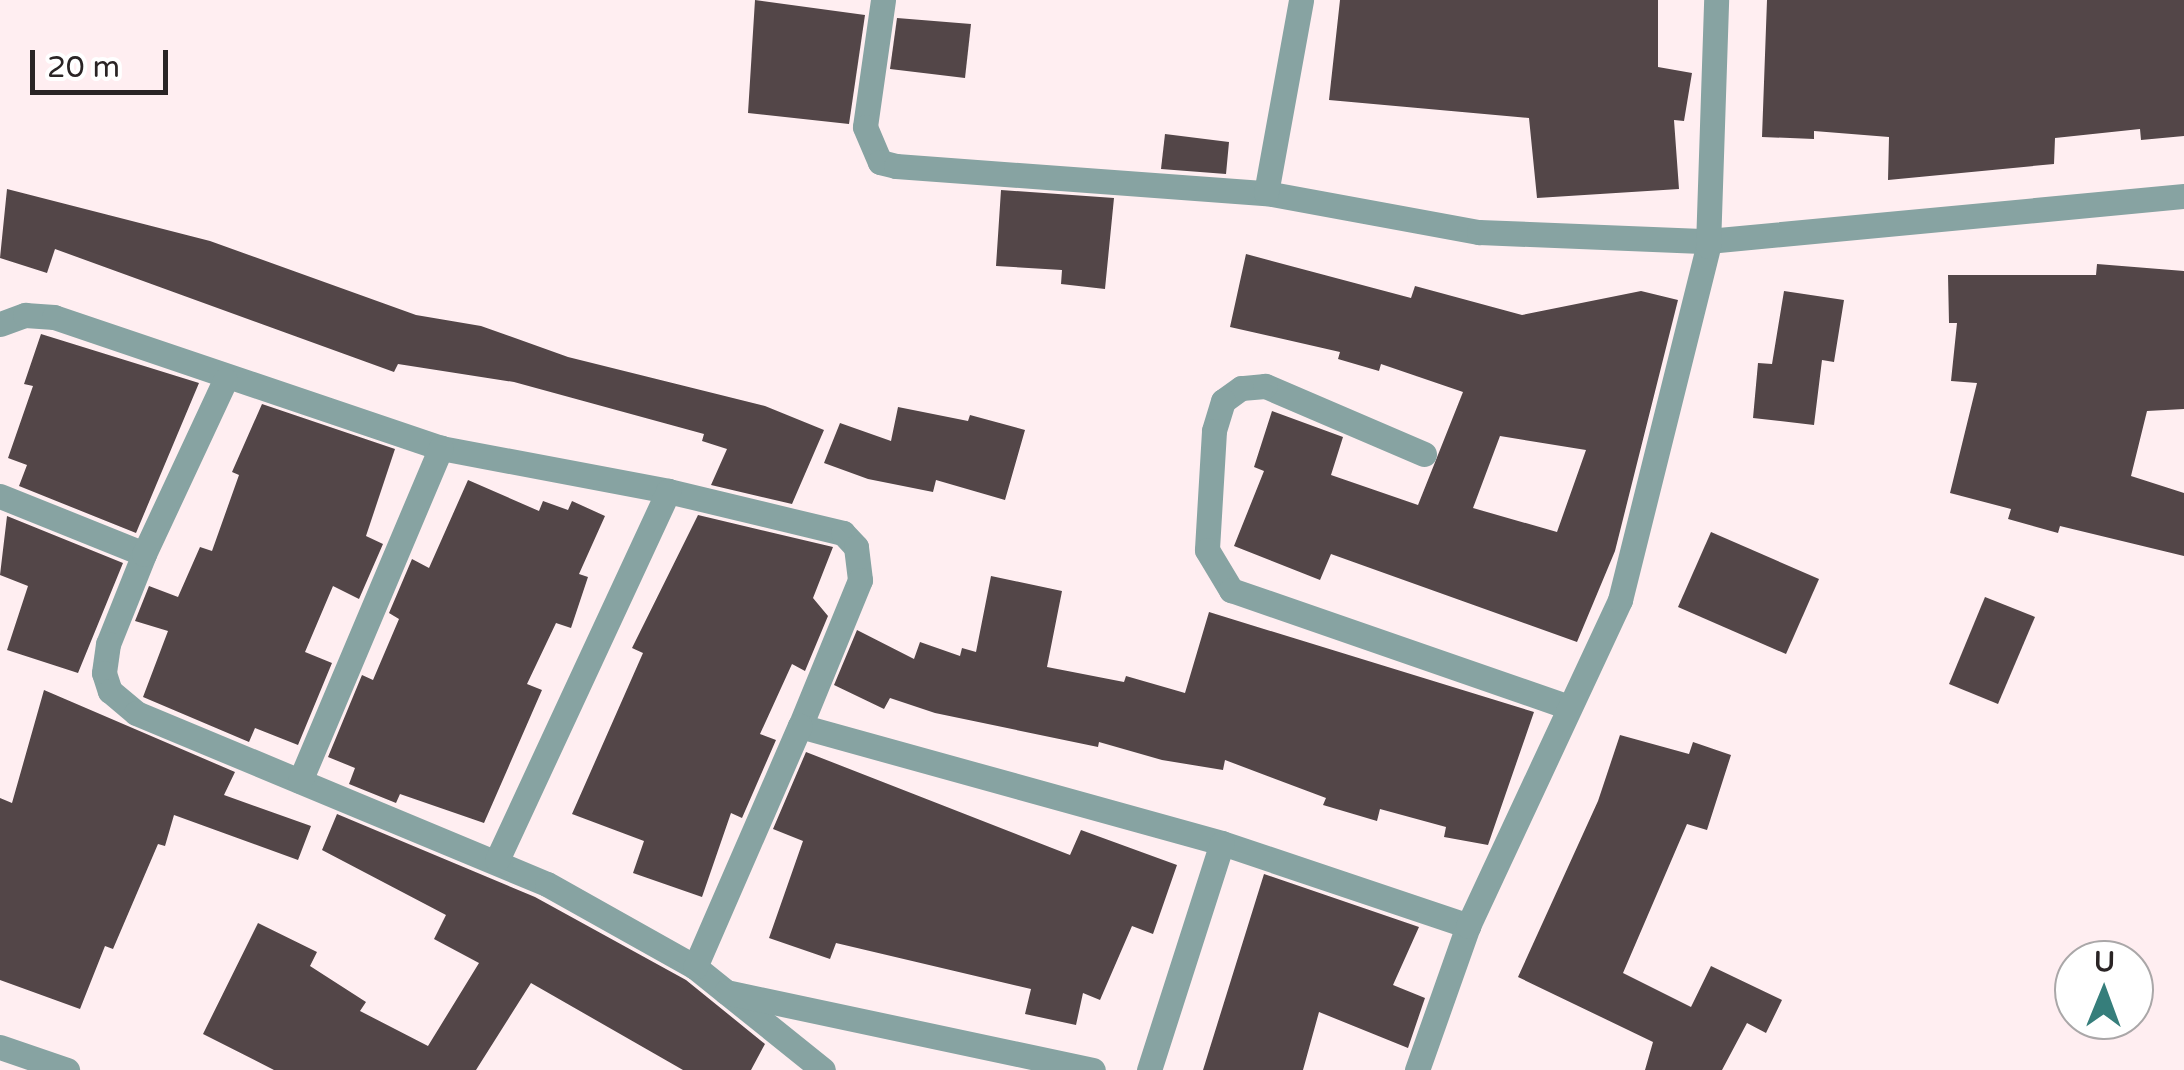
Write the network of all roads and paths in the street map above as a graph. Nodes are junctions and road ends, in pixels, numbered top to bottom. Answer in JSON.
{"nodes":[{"id":1,"x":883,"y":0,"type":"edge"},
{"id":2,"x":1301,"y":0,"type":"edge"},
{"id":3,"x":1716,"y":0,"type":"edge"},
{"id":4,"x":1266,"y":194,"type":"junction"},
{"id":5,"x":2184,"y":196,"type":"edge"},
{"id":6,"x":1708,"y":242,"type":"junction"},
{"id":7,"x":0,"y":324,"type":"edge"},
{"id":8,"x":226,"y":380,"type":"junction"},
{"id":9,"x":440,"y":448,"type":"junction"},
{"id":10,"x":1424,"y":454,"type":"dead end"},
{"id":11,"x":668,"y":491,"type":"junction"},
{"id":12,"x":0,"y":496,"type":"edge"},
{"id":13,"x":144,"y":554,"type":"junction"},
{"id":14,"x":1568,"y":707,"type":"junction"},
{"id":15,"x":800,"y":726,"type":"junction"},
{"id":16,"x":300,"y":781,"type":"junction"},
{"id":17,"x":1222,"y":843,"type":"junction"},
{"id":18,"x":497,"y":860,"type":"junction"},
{"id":19,"x":1468,"y":926,"type":"junction"},
{"id":20,"x":695,"y":967,"type":"junction"},
{"id":21,"x":717,"y":990,"type":"junction"},
{"id":22,"x":0,"y":1047,"type":"edge"},
{"id":23,"x":58,"y":1068,"type":"edge"},
{"id":24,"x":823,"y":1070,"type":"edge"},
{"id":25,"x":1093,"y":1070,"type":"edge"},
{"id":26,"x":1149,"y":1070,"type":"edge"},
{"id":27,"x":1417,"y":1070,"type":"edge"}],
"edges":[{"from":1,"to":4,"type":"street"},
{"from":2,"to":4,"type":"street"},
{"from":3,"to":6,"type":"street"},
{"from":4,"to":6,"type":"street"},
{"from":5,"to":6,"type":"street"},
{"from":6,"to":14,"type":"street"},
{"from":7,"to":8,"type":"street"},
{"from":8,"to":9,"type":"street"},
{"from":8,"to":13,"type":"street"},
{"from":9,"to":11,"type":"street"},
{"from":9,"to":16,"type":"street"},
{"from":10,"to":14,"type":"street"},
{"from":11,"to":15,"type":"street"},
{"from":11,"to":18,"type":"street"},
{"from":12,"to":13,"type":"street"},
{"from":13,"to":16,"type":"street"},
{"from":14,"to":19,"type":"street"},
{"from":15,"to":17,"type":"street"},
{"from":15,"to":20,"type":"street"},
{"from":16,"to":18,"type":"street"},
{"from":17,"to":19,"type":"street"},
{"from":17,"to":26,"type":"street"},
{"from":18,"to":20,"type":"street"},
{"from":19,"to":27,"type":"street"},
{"from":20,"to":21,"type":"street"},
{"from":21,"to":24,"type":"street"},
{"from":21,"to":25,"type":"street"},
{"from":22,"to":23,"type":"street"}]}
